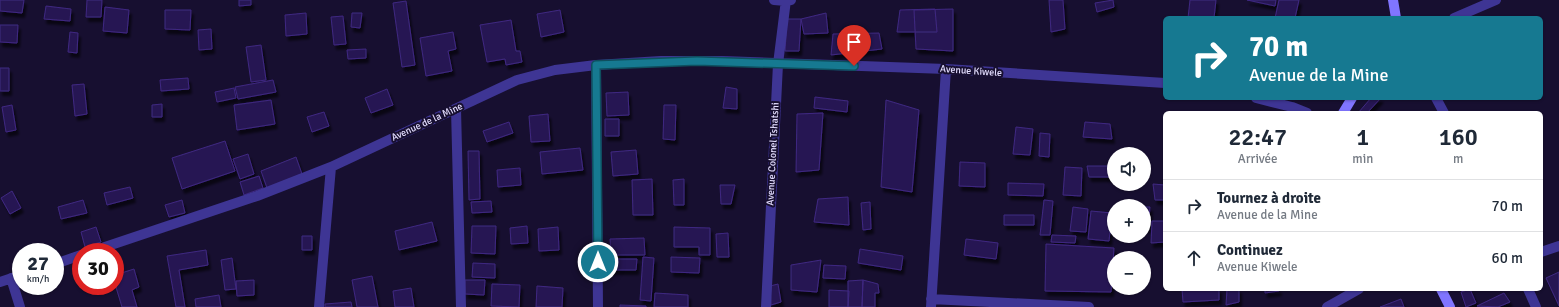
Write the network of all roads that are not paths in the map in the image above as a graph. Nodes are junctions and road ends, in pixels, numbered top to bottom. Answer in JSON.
{"nodes":[{"id":1,"x":774,"y":0,"type":"edge"},
{"id":2,"x":788,"y":0,"type":"edge"},
{"id":3,"x":1394,"y":0,"type":"edge"},
{"id":4,"x":1496,"y":0,"type":"edge"},
{"id":5,"x":1396,"y":16,"type":"edge"},
{"id":6,"x":1459,"y":16,"type":"edge"},
{"id":7,"x":778,"y":64,"type":"junction"},
{"id":8,"x":596,"y":65,"type":"junction"},
{"id":9,"x":946,"y":69,"type":"junction"},
{"id":10,"x":1163,"y":83,"type":"edge"},
{"id":11,"x":1264,"y":100,"type":"edge"},
{"id":12,"x":1351,"y":100,"type":"edge"},
{"id":13,"x":1437,"y":100,"type":"edge"},
{"id":14,"x":456,"y":109,"type":"junction"},
{"id":15,"x":1302,"y":111,"type":"edge"},
{"id":16,"x":1344,"y":111,"type":"edge"},
{"id":17,"x":1443,"y":111,"type":"edge"},
{"id":18,"x":331,"y":167,"type":"junction"},
{"id":19,"x":117,"y":243,"type":"edge"},
{"id":20,"x":1559,"y":246,"type":"edge"},
{"id":21,"x":1543,"y":251,"type":"edge"},
{"id":22,"x":12,"y":278,"type":"edge"},
{"id":23,"x":0,"y":282,"type":"edge"},
{"id":24,"x":1355,"y":291,"type":"edge"},
{"id":25,"x":1442,"y":291,"type":"edge"},
{"id":26,"x":1529,"y":291,"type":"edge"},
{"id":27,"x":18,"y":295,"type":"edge"},
{"id":28,"x":931,"y":303,"type":"edge"},
{"id":29,"x":20,"y":307,"type":"edge"},
{"id":30,"x":319,"y":307,"type":"edge"},
{"id":31,"x":461,"y":307,"type":"edge"},
{"id":32,"x":598,"y":307,"type":"edge"},
{"id":33,"x":766,"y":307,"type":"edge"},
{"id":34,"x":1089,"y":307,"type":"edge"},
{"id":35,"x":1327,"y":307,"type":"edge"},
{"id":36,"x":1450,"y":307,"type":"edge"},
{"id":37,"x":1536,"y":307,"type":"edge"}],
"edges":[{"from":1,"to":2,"type":"street"},
{"from":2,"to":7,"type":"street","name":"Avenue Colonel Tshatshi"},
{"from":3,"to":5,"type":"street"},
{"from":4,"to":6,"type":"street"},
{"from":7,"to":8,"type":"street","name":"Avenue de la Mine"},
{"from":7,"to":9,"type":"street","name":"Avenue Kiwele"},
{"from":7,"to":33,"type":"street","name":"Avenue Colonel Tshatshi"},
{"from":8,"to":14,"type":"street","name":"Avenue de la Mine"},
{"from":8,"to":32,"type":"street"},
{"from":9,"to":10,"type":"street","name":"Avenue Kiwele"},
{"from":9,"to":28,"type":"street"},
{"from":11,"to":15,"type":"street"},
{"from":12,"to":16,"type":"street"},
{"from":13,"to":17,"type":"street"},
{"from":14,"to":18,"type":"street","name":"Avenue de la Mine"},
{"from":14,"to":31,"type":"street"},
{"from":18,"to":19,"type":"street","name":"Avenue de la Mine"},
{"from":18,"to":30,"type":"street"},
{"from":20,"to":21,"type":"street"},
{"from":22,"to":23,"type":"street"},
{"from":24,"to":35,"type":"street"},
{"from":25,"to":36,"type":"street"},
{"from":26,"to":37,"type":"street"},
{"from":27,"to":29,"type":"street"},
{"from":28,"to":34,"type":"street"}]}
